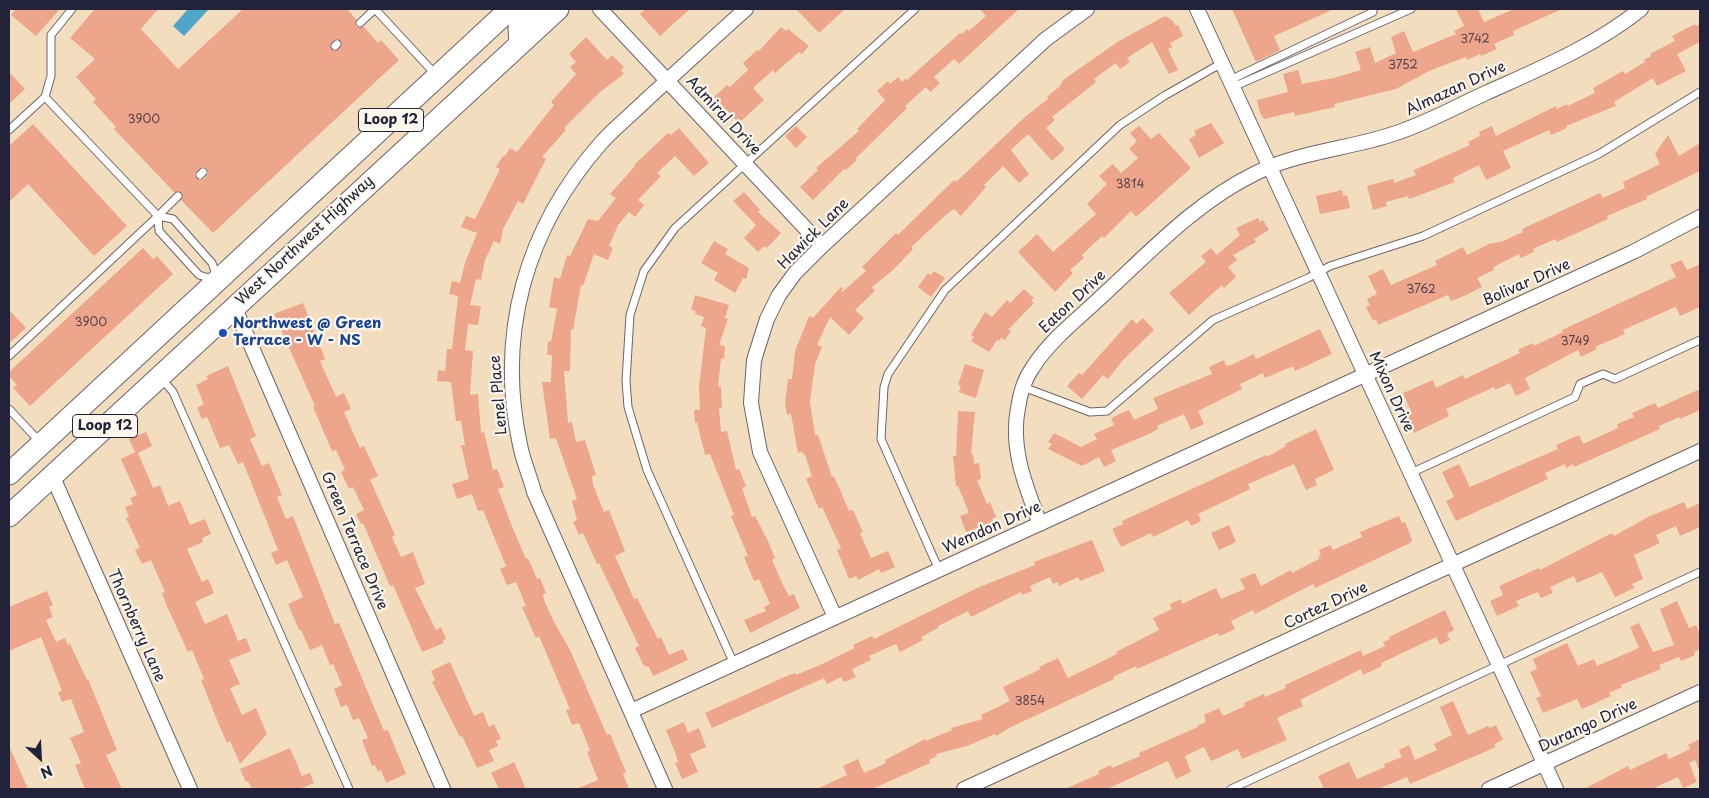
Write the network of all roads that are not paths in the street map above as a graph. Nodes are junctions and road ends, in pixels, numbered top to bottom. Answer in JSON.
{"nodes":[{"id":1,"x":72,"y":9,"type":"edge"},
{"id":2,"x":375,"y":9,"type":"edge"},
{"id":3,"x":510,"y":9,"type":"edge"},
{"id":4,"x":534,"y":9,"type":"edge"},
{"id":5,"x":558,"y":9,"type":"edge"},
{"id":6,"x":600,"y":9,"type":"edge"},
{"id":7,"x":746,"y":9,"type":"edge"},
{"id":8,"x":915,"y":9,"type":"edge"},
{"id":9,"x":1087,"y":9,"type":"edge"},
{"id":10,"x":1197,"y":9,"type":"edge"},
{"id":11,"x":1373,"y":9,"type":"edge"},
{"id":12,"x":1411,"y":9,"type":"edge"},
{"id":13,"x":1642,"y":9,"type":"edge"},
{"id":14,"x":360,"y":23,"type":"dead end"},
{"id":15,"x":520,"y":44,"type":"junction"},
{"id":16,"x":1222,"y":63,"type":"junction"},
{"id":17,"x":438,"y":76,"type":"junction"},
{"id":18,"x":667,"y":81,"type":"junction"},
{"id":19,"x":1232,"y":84,"type":"junction"},
{"id":20,"x":1700,"y":92,"type":"edge"},
{"id":21,"x":45,"y":98,"type":"junction"},
{"id":22,"x":458,"y":101,"type":"junction"},
{"id":23,"x":9,"y":130,"type":"edge"},
{"id":24,"x":745,"y":164,"type":"junction"},
{"id":25,"x":1270,"y":167,"type":"junction"},
{"id":26,"x":178,"y":196,"type":"dead end"},
{"id":27,"x":158,"y":216,"type":"junction"},
{"id":28,"x":1700,"y":216,"type":"edge"},
{"id":29,"x":822,"y":246,"type":"junction"},
{"id":30,"x":1318,"y":272,"type":"junction"},
{"id":31,"x":218,"y":281,"type":"junction"},
{"id":32,"x":234,"y":306,"type":"junction"},
{"id":33,"x":1700,"y":340,"type":"edge"},
{"id":34,"x":9,"y":356,"type":"edge"},
{"id":35,"x":1365,"y":374,"type":"junction"},
{"id":36,"x":159,"y":376,"type":"junction"},
{"id":37,"x":1023,"y":387,"type":"junction"},
{"id":38,"x":9,"y":408,"type":"edge"},
{"id":39,"x":37,"y":448,"type":"junction"},
{"id":40,"x":1700,"y":451,"type":"edge"},
{"id":41,"x":1411,"y":473,"type":"junction"},
{"id":42,"x":9,"y":474,"type":"edge"},
{"id":43,"x":52,"y":476,"type":"junction"},
{"id":44,"x":9,"y":516,"type":"edge"},
{"id":45,"x":1040,"y":524,"type":"junction"},
{"id":46,"x":1453,"y":565,"type":"junction"},
{"id":47,"x":939,"y":570,"type":"junction"},
{"id":48,"x":1700,"y":572,"type":"edge"},
{"id":49,"x":835,"y":617,"type":"junction"},
{"id":50,"x":734,"y":664,"type":"junction"},
{"id":51,"x":1499,"y":666,"type":"junction"},
{"id":52,"x":1700,"y":692,"type":"edge"},
{"id":53,"x":631,"y":711,"type":"junction"},
{"id":54,"x":1544,"y":764,"type":"junction"},
{"id":55,"x":190,"y":789,"type":"edge"},
{"id":56,"x":349,"y":789,"type":"edge"},
{"id":57,"x":443,"y":789,"type":"edge"},
{"id":58,"x":665,"y":789,"type":"edge"},
{"id":59,"x":964,"y":789,"type":"edge"},
{"id":60,"x":1231,"y":789,"type":"edge"},
{"id":61,"x":1489,"y":789,"type":"edge"},
{"id":62,"x":1556,"y":789,"type":"edge"}],
"edges":[{"from":1,"to":21,"type":"lane"},
{"from":2,"to":14,"type":"lane"},
{"from":2,"to":17,"type":"lane"},
{"from":3,"to":17,"type":"main road","name":"West Northwest Highway","number":"Loop 12"},
{"from":4,"to":15,"type":"main road"},
{"from":5,"to":15,"type":"main road","name":"West Northwest Highway","number":"Loop 12"},
{"from":6,"to":18,"type":"street","name":"Admiral Drive"},
{"from":7,"to":18,"type":"street","name":"Lenel Place"},
{"from":8,"to":24,"type":"lane"},
{"from":9,"to":29,"type":"street","name":"Hawick Lane"},
{"from":10,"to":16,"type":"street","name":"Mixon Drive"},
{"from":11,"to":19,"type":"lane"},
{"from":12,"to":19,"type":"lane"},
{"from":13,"to":25,"type":"street","name":"Almazan Drive"},
{"from":15,"to":22,"type":"main road","name":"West Northwest Highway","number":"Loop 12"},
{"from":16,"to":19,"type":"street","name":"Mixon Drive"},
{"from":16,"to":47,"type":"lane"},
{"from":17,"to":22,"type":"main road"},
{"from":17,"to":31,"type":"main road","name":"West Northwest Highway","number":"Loop 12"},
{"from":18,"to":24,"type":"street","name":"Admiral Drive"},
{"from":18,"to":53,"type":"street","name":"Lenel Place"},
{"from":19,"to":25,"type":"street","name":"Mixon Drive"},
{"from":20,"to":30,"type":"lane"},
{"from":21,"to":23,"type":"lane"},
{"from":21,"to":27,"type":"lane"},
{"from":22,"to":32,"type":"main road","name":"West Northwest Highway","number":"Loop 12"},
{"from":24,"to":29,"type":"street","name":"Admiral Drive"},
{"from":24,"to":50,"type":"lane"},
{"from":25,"to":30,"type":"street","name":"Mixon Drive"},
{"from":25,"to":37,"type":"street","name":"Eaton Drive"},
{"from":26,"to":27,"type":"lane"},
{"from":27,"to":31,"type":"lane"},
{"from":27,"to":31,"type":"lane"},
{"from":27,"to":34,"type":"lane"},
{"from":28,"to":35,"type":"street","name":"Bolivar Drive"},
{"from":29,"to":49,"type":"street","name":"Hawick Lane"},
{"from":30,"to":35,"type":"street","name":"Mixon Drive"},
{"from":30,"to":37,"type":"lane"},
{"from":31,"to":32,"type":"main road"},
{"from":31,"to":39,"type":"main road","name":"West Northwest Highway","number":"Loop 12"},
{"from":32,"to":36,"type":"main road","name":"West Northwest Highway","number":"Loop 12"},
{"from":32,"to":57,"type":"street","name":"Green Terrace Drive"},
{"from":33,"to":41,"type":"lane"},
{"from":35,"to":41,"type":"street","name":"Mixon Drive"},
{"from":35,"to":45,"type":"street","name":"Wemdon Drive"},
{"from":36,"to":43,"type":"main road","name":"West Northwest Highway","number":"Loop 12"},
{"from":36,"to":56,"type":"lane"},
{"from":37,"to":45,"type":"street","name":"Eaton Drive"},
{"from":38,"to":39,"type":"lane"},
{"from":39,"to":42,"type":"main road","name":"West Northwest Highway","number":"Loop 12"},
{"from":39,"to":43,"type":"main road"},
{"from":40,"to":46,"type":"street","name":"Cortez Drive"},
{"from":41,"to":46,"type":"street","name":"Mixon Drive"},
{"from":43,"to":44,"type":"main road","name":"West Northwest Highway","number":"Loop 12"},
{"from":43,"to":55,"type":"street","name":"Thornberry Lane"},
{"from":45,"to":47,"type":"street","name":"Wemdon Drive"},
{"from":46,"to":51,"type":"street","name":"Mixon Drive"},
{"from":46,"to":59,"type":"street","name":"Cortez Drive"},
{"from":47,"to":49,"type":"street","name":"Wemdon Drive"},
{"from":48,"to":51,"type":"lane"},
{"from":49,"to":50,"type":"street","name":"Wemdon Drive"},
{"from":50,"to":53,"type":"street","name":"Wemdon Drive"},
{"from":51,"to":54,"type":"street","name":"Mixon Drive"},
{"from":51,"to":60,"type":"lane"},
{"from":52,"to":54,"type":"street","name":"Durango Drive"},
{"from":53,"to":58,"type":"street","name":"Lenel Place"},
{"from":54,"to":61,"type":"street","name":"Durango Drive"},
{"from":54,"to":62,"type":"street","name":"Mixon Drive"}]}
